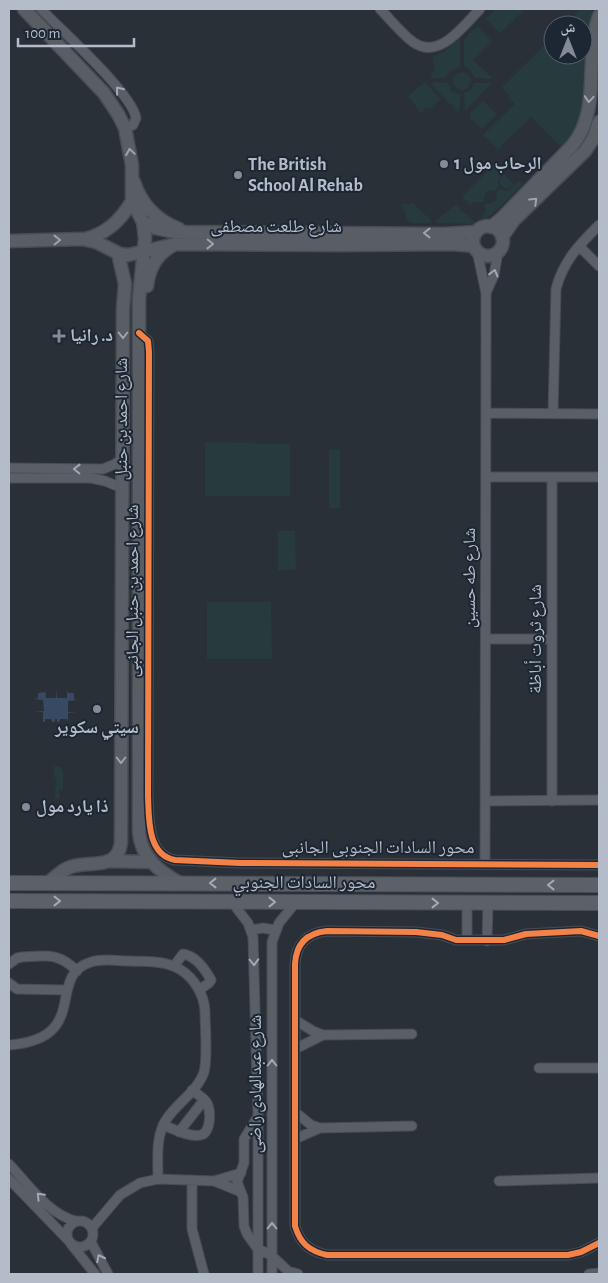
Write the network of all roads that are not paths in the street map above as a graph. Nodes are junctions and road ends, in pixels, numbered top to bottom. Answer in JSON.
{"nodes":[{"id":1,"x":24,"y":9,"type":"edge"},
{"id":2,"x":41,"y":9,"type":"edge"},
{"id":3,"x":380,"y":9,"type":"edge"},
{"id":4,"x":477,"y":10,"type":"edge"},
{"id":5,"x":599,"y":16,"type":"edge"},
{"id":6,"x":599,"y":122,"type":"edge"},
{"id":7,"x":125,"y":128,"type":"junction"},
{"id":8,"x":133,"y":177,"type":"junction"},
{"id":9,"x":132,"y":201,"type":"junction"},
{"id":10,"x":142,"y":222,"type":"junction"},
{"id":11,"x":599,"y":225,"type":"edge"},
{"id":12,"x":491,"y":227,"type":"junction"},
{"id":13,"x":186,"y":232,"type":"junction"},
{"id":14,"x":476,"y":232,"type":"junction"},
{"id":15,"x":502,"y":237,"type":"junction"},
{"id":16,"x":82,"y":239,"type":"junction"},
{"id":17,"x":9,"y":241,"type":"edge"},
{"id":18,"x":176,"y":244,"type":"junction"},
{"id":19,"x":578,"y":246,"type":"junction"},
{"id":20,"x":476,"y":249,"type":"junction"},
{"id":21,"x":145,"y":251,"type":"junction"},
{"id":22,"x":118,"y":252,"type":"junction"},
{"id":23,"x":498,"y":252,"type":"junction"},
{"id":24,"x":599,"y":266,"type":"edge"},
{"id":25,"x":125,"y":284,"type":"junction"},
{"id":26,"x":486,"y":292,"type":"junction"},
{"id":27,"x":139,"y":299,"type":"junction"},
{"id":28,"x":124,"y":300,"type":"junction"},
{"id":29,"x":139,"y":329,"type":"junction"},
{"id":30,"x":486,"y":413,"type":"junction"},
{"id":31,"x":553,"y":414,"type":"junction"},
{"id":32,"x":599,"y":414,"type":"edge"},
{"id":33,"x":123,"y":458,"type":"junction"},
{"id":34,"x":9,"y":468,"type":"edge"},
{"id":35,"x":486,"y":477,"type":"junction"},
{"id":36,"x":552,"y":477,"type":"junction"},
{"id":37,"x":599,"y":477,"type":"edge"},
{"id":38,"x":9,"y":478,"type":"edge"},
{"id":39,"x":122,"y":488,"type":"junction"},
{"id":40,"x":122,"y":542,"type":"junction"},
{"id":41,"x":139,"y":542,"type":"junction"},
{"id":42,"x":122,"y":562,"type":"junction"},
{"id":43,"x":139,"y":563,"type":"junction"},
{"id":44,"x":552,"y":638,"type":"junction"},
{"id":45,"x":486,"y":639,"type":"junction"},
{"id":46,"x":143,"y":776,"type":"junction"},
{"id":47,"x":599,"y":800,"type":"edge"},
{"id":48,"x":485,"y":801,"type":"junction"},
{"id":49,"x":552,"y":801,"type":"junction"},
{"id":50,"x":121,"y":816,"type":"junction"},
{"id":51,"x":139,"y":816,"type":"junction"},
{"id":52,"x":121,"y":842,"type":"junction"},
{"id":53,"x":140,"y":842,"type":"junction"},
{"id":54,"x":155,"y":857,"type":"junction"},
{"id":55,"x":108,"y":862,"type":"junction"},
{"id":56,"x":484,"y":864,"type":"junction"},
{"id":57,"x":599,"y":865,"type":"edge"},
{"id":58,"x":9,"y":883,"type":"edge"},
{"id":59,"x":48,"y":883,"type":"junction"},
{"id":60,"x":180,"y":883,"type":"junction"},
{"id":61,"x":599,"y":885,"type":"edge"},
{"id":62,"x":9,"y":901,"type":"edge"},
{"id":63,"x":232,"y":902,"type":"junction"},
{"id":64,"x":296,"y":902,"type":"junction"},
{"id":65,"x":467,"y":903,"type":"junction"},
{"id":66,"x":488,"y":903,"type":"junction"},
{"id":67,"x":599,"y":903,"type":"edge"},
{"id":68,"x":251,"y":930,"type":"junction"},
{"id":69,"x":275,"y":930,"type":"junction"},
{"id":70,"x":599,"y":936,"type":"edge"},
{"id":71,"x":467,"y":940,"type":"junction"},
{"id":72,"x":487,"y":940,"type":"junction"},
{"id":73,"x":9,"y":964,"type":"edge"},
{"id":74,"x":174,"y":966,"type":"junction"},
{"id":75,"x":76,"y":971,"type":"junction"},
{"id":76,"x":9,"y":983,"type":"edge"},
{"id":77,"x":66,"y":990,"type":"junction"},
{"id":78,"x":199,"y":990,"type":"junction"},
{"id":79,"x":295,"y":1020,"type":"junction"},
{"id":80,"x":412,"y":1034,"type":"dead end"},
{"id":81,"x":323,"y":1035,"type":"junction"},
{"id":82,"x":9,"y":1047,"type":"edge"},
{"id":83,"x":295,"y":1049,"type":"junction"},
{"id":84,"x":539,"y":1068,"type":"dead end"},
{"id":85,"x":599,"y":1068,"type":"edge"},
{"id":86,"x":192,"y":1090,"type":"junction"},
{"id":87,"x":204,"y":1100,"type":"junction"},
{"id":88,"x":295,"y":1112,"type":"junction"},
{"id":89,"x":258,"y":1116,"type":"junction"},
{"id":90,"x":163,"y":1125,"type":"junction"},
{"id":91,"x":412,"y":1126,"type":"dead end"},
{"id":92,"x":320,"y":1128,"type":"junction"},
{"id":93,"x":179,"y":1132,"type":"junction"},
{"id":94,"x":295,"y":1139,"type":"junction"},
{"id":95,"x":9,"y":1164,"type":"edge"},
{"id":96,"x":241,"y":1173,"type":"junction"},
{"id":97,"x":599,"y":1178,"type":"edge"},
{"id":98,"x":9,"y":1179,"type":"edge"},
{"id":99,"x":158,"y":1179,"type":"junction"},
{"id":100,"x":192,"y":1180,"type":"junction"},
{"id":101,"x":214,"y":1181,"type":"junction"},
{"id":102,"x":499,"y":1181,"type":"dead end"},
{"id":103,"x":241,"y":1192,"type":"junction"},
{"id":104,"x":76,"y":1221,"type":"junction"},
{"id":105,"x":92,"y":1228,"type":"junction"},
{"id":106,"x":70,"y":1242,"type":"junction"},
{"id":107,"x":91,"y":1242,"type":"junction"},
{"id":108,"x":599,"y":1243,"type":"edge"},
{"id":109,"x":258,"y":1248,"type":"junction"},
{"id":110,"x":272,"y":1256,"type":"junction"},
{"id":111,"x":599,"y":1273,"type":"edge"},
{"id":112,"x":95,"y":1274,"type":"edge"},
{"id":113,"x":108,"y":1274,"type":"edge"},
{"id":114,"x":204,"y":1274,"type":"edge"},
{"id":115,"x":258,"y":1274,"type":"edge"},
{"id":116,"x":272,"y":1274,"type":"edge"},
{"id":117,"x":298,"y":1274,"type":"edge"},
{"id":118,"x":589,"y":1274,"type":"edge"}],
"edges":[{"from":1,"to":7,"type":"street","name":"شارع احمد بن حنبل"},
{"from":7,"to":2,"type":"street","one_way":true},
{"from":3,"to":4,"type":"street"},
{"from":5,"to":12,"type":"street","one_way":true},
{"from":15,"to":6,"type":"street","one_way":true},
{"from":8,"to":7,"type":"street","name":"شارع احمد بن حنبل","one_way":true},
{"from":8,"to":9,"type":"street","name":"شارع احمد بن حنبل"},
{"from":8,"to":13,"type":"street"},
{"from":9,"to":10,"type":"street","name":"شارع احمد بن حنبل"},
{"from":9,"to":16,"type":"street","name":"شارع طلعت مصطفى"},
{"from":10,"to":13,"type":"street","name":"شارع طلعت مصطفى"},
{"from":10,"to":21,"type":"street","name":"شارع احمد بن حنبل"},
{"from":11,"to":19,"type":"street"},
{"from":12,"to":14,"type":"street"},
{"from":12,"to":15,"type":"street"},
{"from":14,"to":13,"type":"street","name":"شارع طلعت مصطفى","one_way":true},
{"from":14,"to":20,"type":"street"},
{"from":15,"to":23,"type":"street"},
{"from":17,"to":16,"type":"street","name":"شارع طلعت مصطفى","one_way":true},
{"from":16,"to":22,"type":"street","name":"شارع طلعت مصطفى"},
{"from":16,"to":25,"type":"street"},
{"from":18,"to":20,"type":"street","name":"شارع طلعت مصطفى","one_way":true},
{"from":18,"to":21,"type":"street","name":"شارع طلعت مصطفى"},
{"from":18,"to":29,"type":"street"},
{"from":19,"to":24,"type":"street"},
{"from":19,"to":31,"type":"street"},
{"from":20,"to":23,"type":"street"},
{"from":20,"to":26,"type":"street","name":"شارع طه حسين"},
{"from":21,"to":22,"type":"street","name":"شارع طلعت مصطفى"},
{"from":21,"to":27,"type":"street","name":"شارع احمد بن حنبل"},
{"from":22,"to":25,"type":"street","name":"شارع احمد بن حنبل"},
{"from":26,"to":23,"type":"street","name":"شارع طه حسين","one_way":true},
{"from":25,"to":28,"type":"street","name":"شارع احمد بن حنبل"},
{"from":26,"to":30,"type":"street","name":"شارع طه حسين"},
{"from":27,"to":28,"type":"street"},
{"from":27,"to":29,"type":"street","name":"شارع احمد بن حنبل"},
{"from":28,"to":33,"type":"street","name":"شارع احمد بن حنبل","one_way":true},
{"from":29,"to":41,"type":"street","name":"شارع احمد بن حنبل"},
{"from":29,"to":46,"type":"street","name":"شارع احمد بن حنبل الجانبى"},
{"from":30,"to":31,"type":"street"},
{"from":30,"to":35,"type":"street","name":"شارع طه حسين"},
{"from":31,"to":32,"type":"street"},
{"from":33,"to":34,"type":"street","one_way":true},
{"from":33,"to":39,"type":"street","name":"شارع احمد بن حنبل"},
{"from":35,"to":36,"type":"street"},
{"from":35,"to":45,"type":"street","name":"شارع طه حسين"},
{"from":36,"to":37,"type":"street"},
{"from":36,"to":44,"type":"street","name":"شارع ثروت أباظة"},
{"from":38,"to":39,"type":"street"},
{"from":39,"to":40,"type":"street","name":"شارع احمد بن حنبل"},
{"from":40,"to":41,"type":"street"},
{"from":40,"to":42,"type":"street","name":"شارع احمد بن حنبل"},
{"from":41,"to":43,"type":"street","name":"شارع احمد بن حنبل"},
{"from":42,"to":43,"type":"street"},
{"from":42,"to":50,"type":"street","name":"شارع احمد بن حنبل","one_way":true},
{"from":43,"to":46,"type":"street","name":"شارع احمد بن حنبل"},
{"from":44,"to":45,"type":"street"},
{"from":44,"to":49,"type":"street","name":"شارع ثروت أباظة"},
{"from":45,"to":48,"type":"street","name":"شارع طه حسين"},
{"from":46,"to":51,"type":"street","name":"شارع احمد بن حنبل"},
{"from":46,"to":54,"type":"street","name":"شارع احمد بن حنبل الجانبى"},
{"from":47,"to":49,"type":"street"},
{"from":48,"to":49,"type":"street"},
{"from":48,"to":56,"type":"street","name":"شارع طه حسين"},
{"from":50,"to":51,"type":"street"},
{"from":50,"to":52,"type":"street","name":"شارع احمد بن حنبل"},
{"from":51,"to":53,"type":"street","name":"شارع احمد بن حنبل"},
{"from":52,"to":53,"type":"street"},
{"from":52,"to":55,"type":"street"},
{"from":53,"to":54,"type":"street","name":"شارع احمد بن حنبل"},
{"from":54,"to":55,"type":"street"},
{"from":54,"to":56,"type":"street","name":"محور السادات الجنوبى الجانبى"},
{"from":54,"to":60,"type":"street","name":"شارع احمد بن حنبل"},
{"from":55,"to":59,"type":"street"},
{"from":56,"to":57,"type":"street","name":"محور السادات الجنوبى الجانبى"},
{"from":58,"to":59,"type":"main road","name":"محور السادات الجنوبي"},
{"from":59,"to":60,"type":"main road","name":"محور السادات الجنوبي"},
{"from":61,"to":60,"type":"main road","name":"محور السادات الجنوبي","one_way":true},
{"from":62,"to":63,"type":"main road","name":"محور السادات الجنوبي","one_way":true},
{"from":63,"to":64,"type":"main road","name":"محور السادات الجنوبي","one_way":true},
{"from":63,"to":68,"type":"street","name":"شارع عبدالهادى راضى"},
{"from":64,"to":65,"type":"main road","name":"محور السادات الجنوبي","one_way":true},
{"from":64,"to":69,"type":"street","name":"شارع عبدالهادى راضى"},
{"from":65,"to":66,"type":"main road","name":"محور السادات الجنوبي"},
{"from":65,"to":71,"type":"street"},
{"from":66,"to":67,"type":"main road","name":"محور السادات الجنوبي"},
{"from":66,"to":72,"type":"street"},
{"from":68,"to":69,"type":"street"},
{"from":68,"to":89,"type":"street","name":"شارع عبدالهادى راضى","one_way":true},
{"from":110,"to":69,"type":"street","name":"شارع عبدالهادى راضى","one_way":true},
{"from":70,"to":72,"type":"street"},
{"from":71,"to":72,"type":"street"},
{"from":71,"to":79,"type":"street"},
{"from":73,"to":75,"type":"street"},
{"from":74,"to":75,"type":"street"},
{"from":74,"to":78,"type":"street"},
{"from":74,"to":78,"type":"street"},
{"from":75,"to":77,"type":"street"},
{"from":76,"to":77,"type":"street"},
{"from":77,"to":82,"type":"street"},
{"from":78,"to":86,"type":"street"},
{"from":79,"to":81,"type":"street"},
{"from":79,"to":83,"type":"street"},
{"from":80,"to":81,"type":"street"},
{"from":81,"to":83,"type":"street"},
{"from":83,"to":88,"type":"street"},
{"from":84,"to":85,"type":"street"},
{"from":86,"to":87,"type":"street"},
{"from":86,"to":90,"type":"street"},
{"from":87,"to":93,"type":"street"},
{"from":87,"to":93,"type":"street"},
{"from":88,"to":92,"type":"street"},
{"from":88,"to":94,"type":"street"},
{"from":89,"to":96,"type":"street"},
{"from":89,"to":109,"type":"street","name":"شارع عبدالهادى راضى"},
{"from":90,"to":93,"type":"street"},
{"from":90,"to":99,"type":"street"},
{"from":91,"to":92,"type":"street"},
{"from":92,"to":94,"type":"street"},
{"from":94,"to":108,"type":"street"},
{"from":104,"to":95,"type":"street","one_way":true},
{"from":96,"to":101,"type":"street"},
{"from":96,"to":103,"type":"street"},
{"from":97,"to":102,"type":"street"},
{"from":98,"to":106,"type":"street"},
{"from":99,"to":100,"type":"street"},
{"from":99,"to":105,"type":"street"},
{"from":100,"to":101,"type":"street"},
{"from":100,"to":114,"type":"street"},
{"from":101,"to":103,"type":"street"},
{"from":103,"to":109,"type":"street"},
{"from":104,"to":105,"type":"street"},
{"from":104,"to":106,"type":"street"},
{"from":105,"to":107,"type":"street"},
{"from":106,"to":107,"type":"street"},
{"from":106,"to":112,"type":"street"},
{"from":113,"to":107,"type":"street","one_way":true},
{"from":109,"to":110,"type":"street"},
{"from":109,"to":115,"type":"street","name":"شارع عبدالهادى راضى"},
{"from":110,"to":116,"type":"street","name":"شارع عبدالهادى راضى"},
{"from":110,"to":117,"type":"street"},
{"from":111,"to":118,"type":"street"}]}
